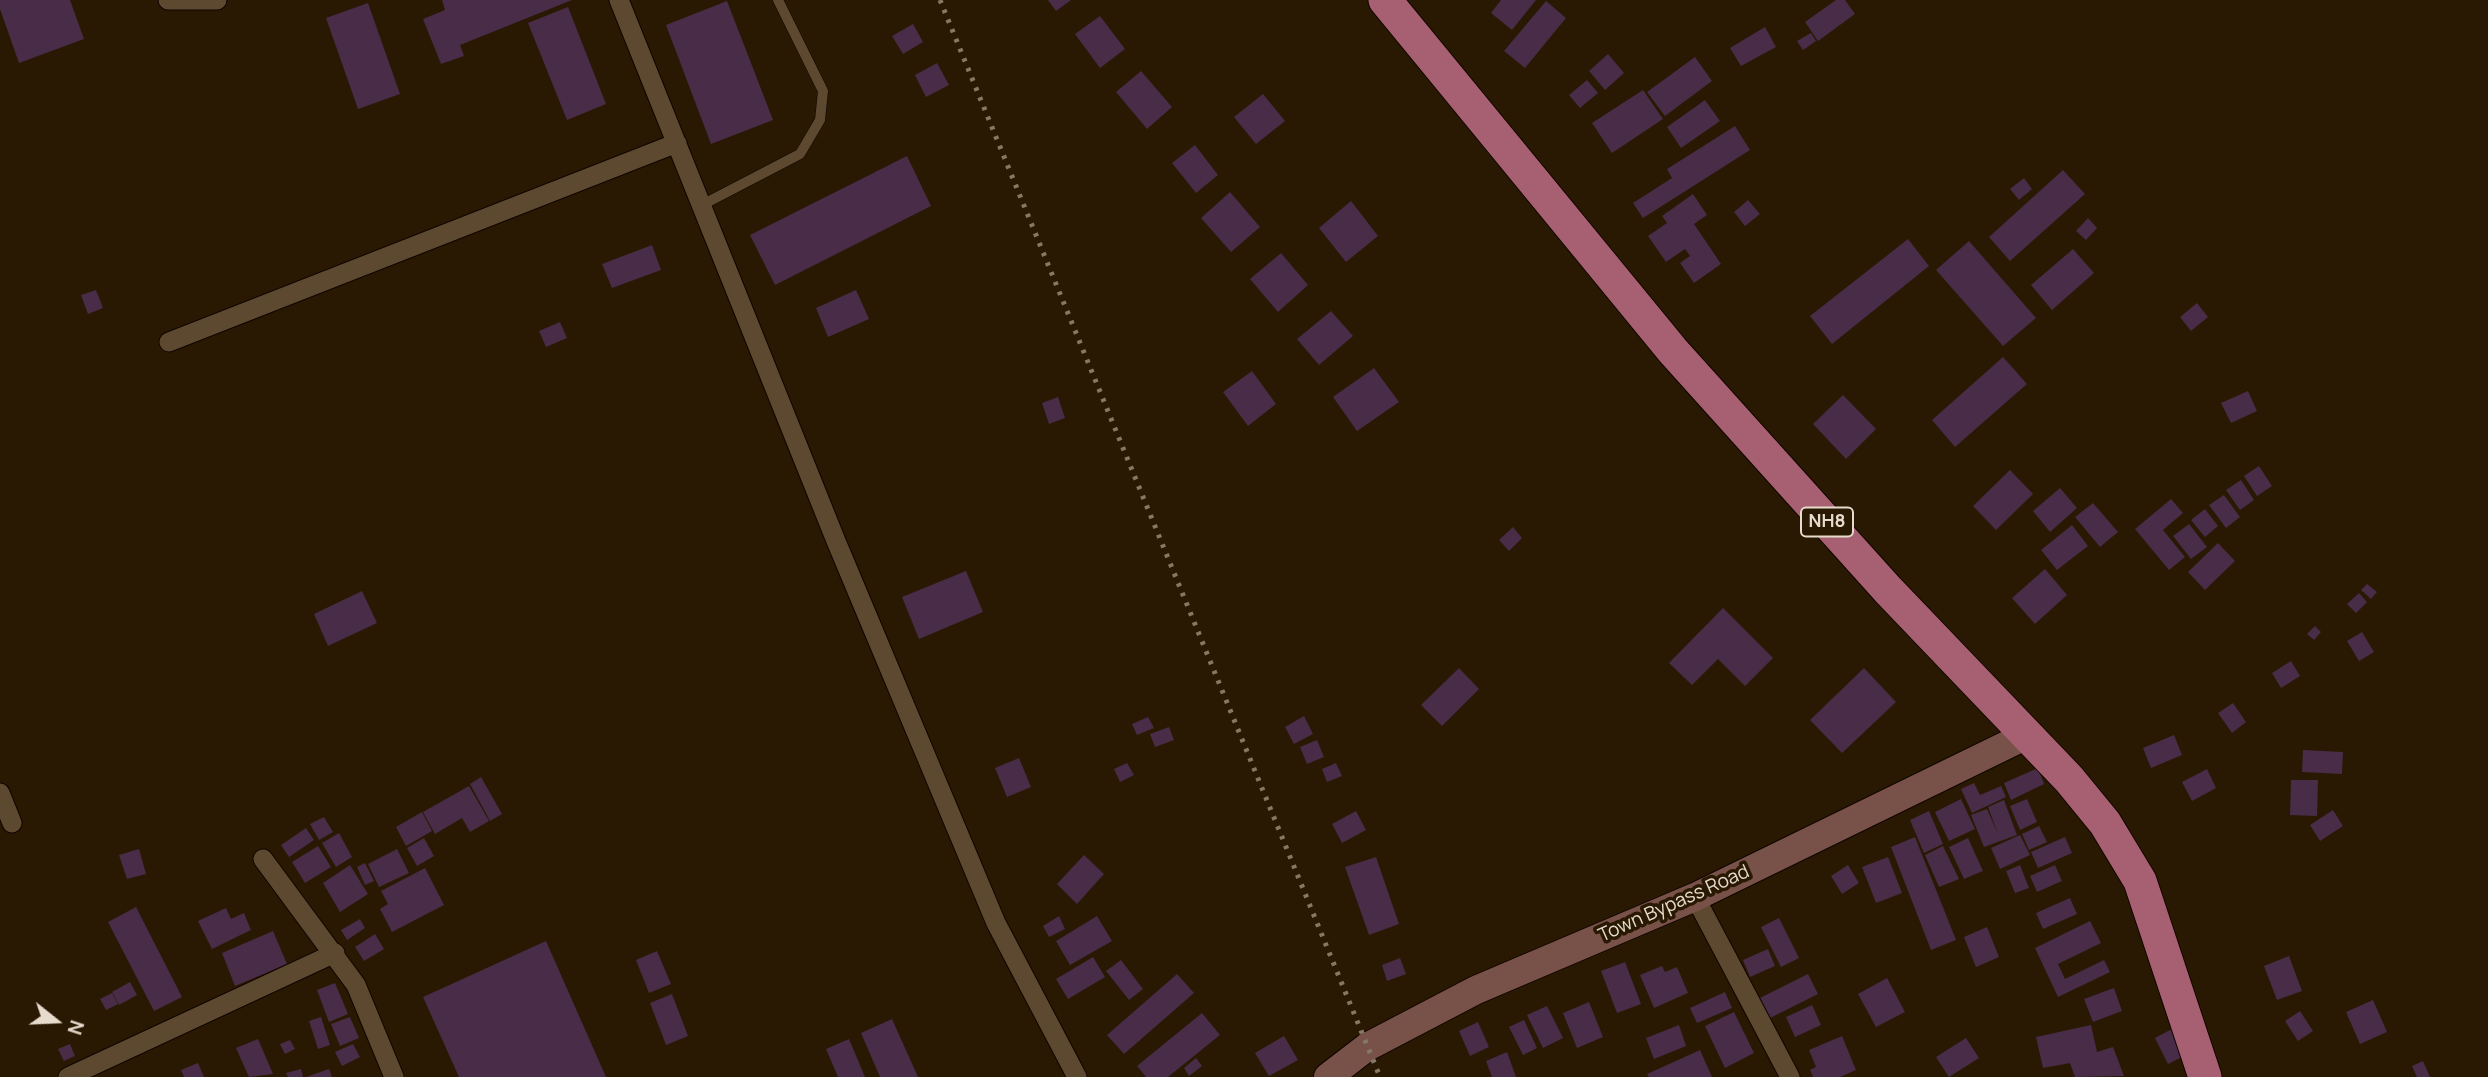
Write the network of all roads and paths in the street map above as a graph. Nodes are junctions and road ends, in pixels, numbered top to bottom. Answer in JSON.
{"nodes":[{"id":1,"x":168,"y":0,"type":"edge"},
{"id":2,"x":217,"y":0,"type":"edge"},
{"id":3,"x":619,"y":0,"type":"edge"},
{"id":4,"x":778,"y":0,"type":"edge"},
{"id":5,"x":1385,"y":0,"type":"edge"},
{"id":6,"x":677,"y":143,"type":"junction"},
{"id":7,"x":702,"y":205,"type":"junction"},
{"id":8,"x":169,"y":342,"type":"dead end"},
{"id":9,"x":2025,"y":736,"type":"junction"},
{"id":10,"x":0,"y":793,"type":"edge"},
{"id":11,"x":12,"y":823,"type":"dead end"},
{"id":12,"x":263,"y":859,"type":"dead end"},
{"id":13,"x":1695,"y":897,"type":"junction"},
{"id":14,"x":335,"y":953,"type":"junction"},
{"id":15,"x":1781,"y":1074,"type":"edge"},
{"id":16,"x":68,"y":1077,"type":"edge"},
{"id":17,"x":394,"y":1077,"type":"edge"},
{"id":18,"x":1077,"y":1077,"type":"edge"},
{"id":19,"x":1328,"y":1077,"type":"edge"},
{"id":20,"x":2205,"y":1077,"type":"edge"}],
"edges":[{"from":1,"to":2,"type":"street"},
{"from":3,"to":6,"type":"street"},
{"from":4,"to":7,"type":"lane"},
{"from":5,"to":9,"type":"highway","number":"NH8"},
{"from":6,"to":7,"type":"street"},
{"from":6,"to":8,"type":"street"},
{"from":7,"to":18,"type":"street"},
{"from":9,"to":13,"type":"main road","name":"Town Bypass Road"},
{"from":9,"to":20,"type":"highway","number":"NH8"},
{"from":10,"to":11,"type":"street"},
{"from":12,"to":14,"type":"street"},
{"from":13,"to":15,"type":"street"},
{"from":13,"to":19,"type":"main road","name":"Town Bypass Road"},
{"from":14,"to":16,"type":"street"},
{"from":14,"to":17,"type":"street"}]}
